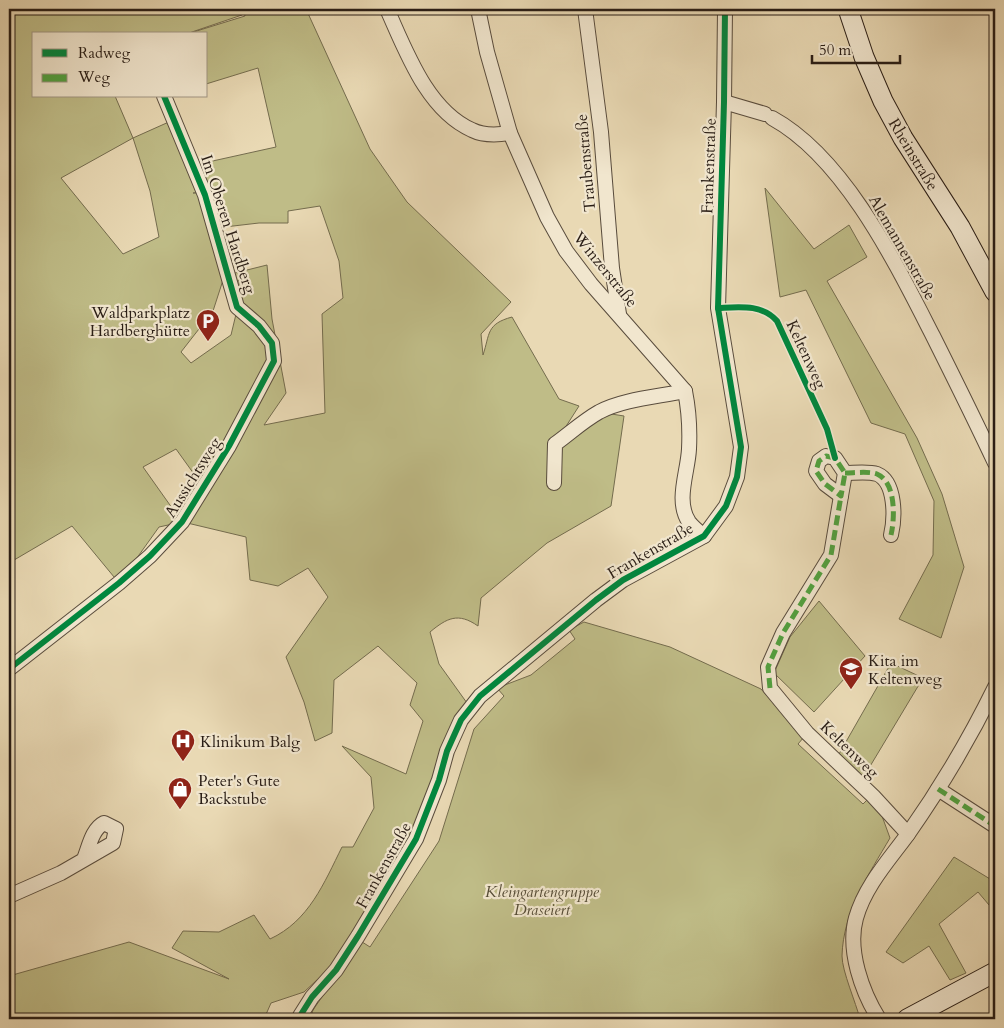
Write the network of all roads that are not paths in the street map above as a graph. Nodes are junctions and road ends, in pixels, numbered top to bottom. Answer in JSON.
{"nodes":[{"id":1,"x":387,"y":9,"type":"edge"},
{"id":2,"x":478,"y":9,"type":"edge"},
{"id":3,"x":585,"y":9,"type":"edge"},
{"id":4,"x":725,"y":9,"type":"edge"},
{"id":5,"x":848,"y":9,"type":"edge"},
{"id":6,"x":165,"y":98,"type":"edge"},
{"id":7,"x":724,"y":102,"type":"junction"},
{"id":8,"x":510,"y":133,"type":"junction"},
{"id":9,"x":995,"y":292,"type":"edge"},
{"id":10,"x":619,"y":314,"type":"junction"},
{"id":11,"x":259,"y":326,"type":"joint"},
{"id":12,"x":685,"y":391,"type":"junction"},
{"id":13,"x":995,"y":463,"type":"edge"},
{"id":14,"x":845,"y":472,"type":"junction"},
{"id":15,"x":554,"y":483,"type":"dead end"},
{"id":16,"x":841,"y":496,"type":"junction"},
{"id":17,"x":891,"y":535,"type":"dead end"},
{"id":18,"x":704,"y":536,"type":"junction"},
{"id":19,"x":9,"y":668,"type":"edge"},
{"id":20,"x":995,"y":687,"type":"edge"},
{"id":21,"x":938,"y":790,"type":"junction"},
{"id":22,"x":995,"y":826,"type":"edge"},
{"id":23,"x":908,"y":834,"type":"junction"},
{"id":24,"x":84,"y":859,"type":"dead end"},
{"id":25,"x":9,"y":896,"type":"edge"},
{"id":26,"x":995,"y":972,"type":"edge"},
{"id":27,"x":300,"y":1016,"type":"dead end"},
{"id":28,"x":879,"y":1019,"type":"edge"},
{"id":29,"x":907,"y":1019,"type":"edge"}],
"edges":[{"from":1,"to":8,"type":"street"},
{"from":2,"to":8,"type":"street","name":"Winzerstraße"},
{"from":3,"to":10,"type":"street","name":"Traubenstraße"},
{"from":4,"to":7,"type":"street","name":"Frankenstraße"},
{"from":5,"to":9,"type":"street","name":"Rheinstraße"},
{"from":6,"to":11,"type":"street","name":"Im Oberen Hardberg"},
{"from":7,"to":13,"type":"street","name":"Alemannenstraße"},
{"from":7,"to":18,"type":"street","name":"Frankenstraße"},
{"from":8,"to":10,"type":"street","name":"Winzerstraße"},
{"from":10,"to":12,"type":"street","name":"Winzerstraße"},
{"from":11,"to":19,"type":"street","name":"Aussichtsweg"},
{"from":12,"to":15,"type":"street"},
{"from":12,"to":18,"type":"street","name":"Winzerstraße"},
{"from":14,"to":16,"type":"street","name":"Keltenweg"},
{"from":14,"to":16,"type":"street"},
{"from":14,"to":17,"type":"street"},
{"from":16,"to":23,"type":"street","name":"Keltenweg"},
{"from":18,"to":27,"type":"street","name":"Frankenstraße"},
{"from":20,"to":21,"type":"street"},
{"from":21,"to":22,"type":"street"},
{"from":21,"to":23,"type":"street"},
{"from":23,"to":28,"type":"street"},
{"from":24,"to":25,"type":"street"},
{"from":26,"to":29,"type":"street"}]}
